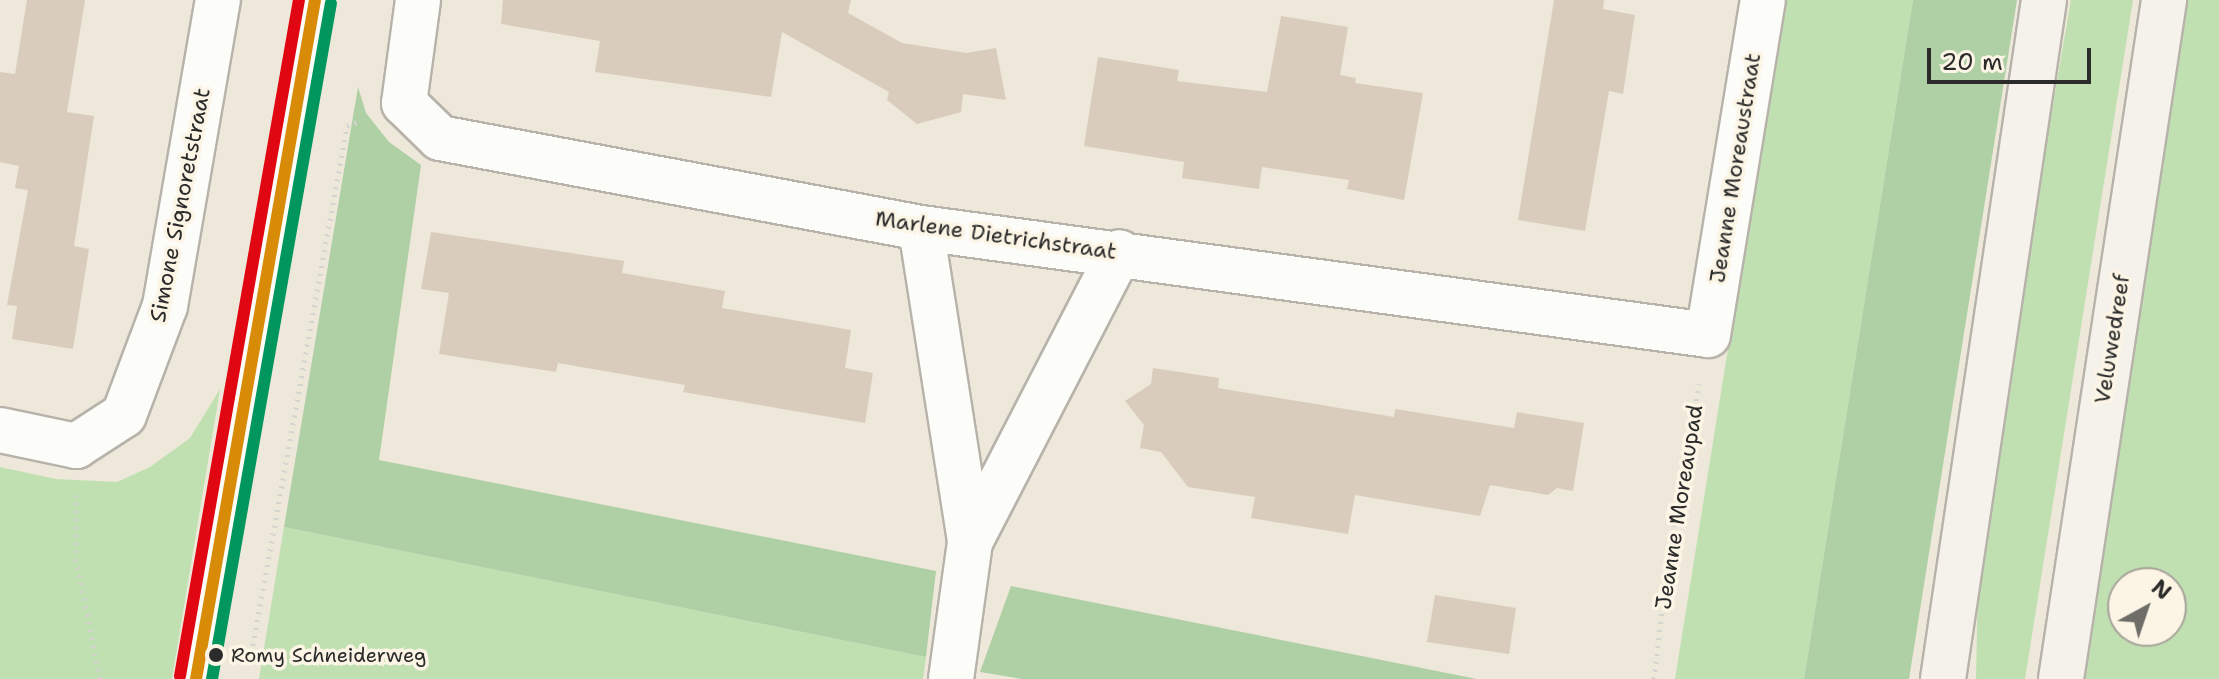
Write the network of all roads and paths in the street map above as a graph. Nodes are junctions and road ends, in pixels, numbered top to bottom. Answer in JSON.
{"nodes":[{"id":1,"x":218,"y":0,"type":"edge"},
{"id":2,"x":315,"y":0,"type":"edge"},
{"id":3,"x":418,"y":0,"type":"edge"},
{"id":4,"x":1763,"y":0,"type":"edge"},
{"id":5,"x":2044,"y":0,"type":"edge"},
{"id":6,"x":2164,"y":0,"type":"edge"},
{"id":7,"x":404,"y":103,"type":"junction"},
{"id":8,"x":921,"y":228,"type":"junction"},
{"id":9,"x":1120,"y":252,"type":"junction"},
{"id":10,"x":1708,"y":335,"type":"junction"},
{"id":11,"x":0,"y":430,"type":"edge"},
{"id":12,"x":76,"y":446,"type":"junction"},
{"id":13,"x":970,"y":542,"type":"junction"},
{"id":14,"x":250,"y":661,"type":"dead end"},
{"id":15,"x":100,"y":679,"type":"edge"},
{"id":16,"x":196,"y":679,"type":"edge"},
{"id":17,"x":951,"y":679,"type":"edge"},
{"id":18,"x":1654,"y":679,"type":"edge"},
{"id":19,"x":1943,"y":679,"type":"edge"},
{"id":20,"x":2061,"y":679,"type":"edge"}],
"edges":[{"from":1,"to":12,"type":"street","name":"Simone Signoretstraat"},
{"from":2,"to":16,"type":"lane"},
{"from":3,"to":7,"type":"street"},
{"from":4,"to":10,"type":"street","name":"Jeanne Moreaustraat"},
{"from":5,"to":19,"type":"main road"},
{"from":6,"to":20,"type":"main road","name":"Veluwedreef"},
{"from":7,"to":8,"type":"street","name":"Marlene Dietrichstraat"},
{"from":7,"to":14,"type":"path"},
{"from":8,"to":9,"type":"street","name":"Marlene Dietrichstraat"},
{"from":8,"to":13,"type":"street"},
{"from":9,"to":10,"type":"street","name":"Marlene Dietrichstraat"},
{"from":9,"to":13,"type":"street"},
{"from":10,"to":18,"type":"path","name":"Jeanne Moreaupad"},
{"from":11,"to":12,"type":"street"},
{"from":12,"to":15,"type":"path"},
{"from":13,"to":17,"type":"street"}]}
